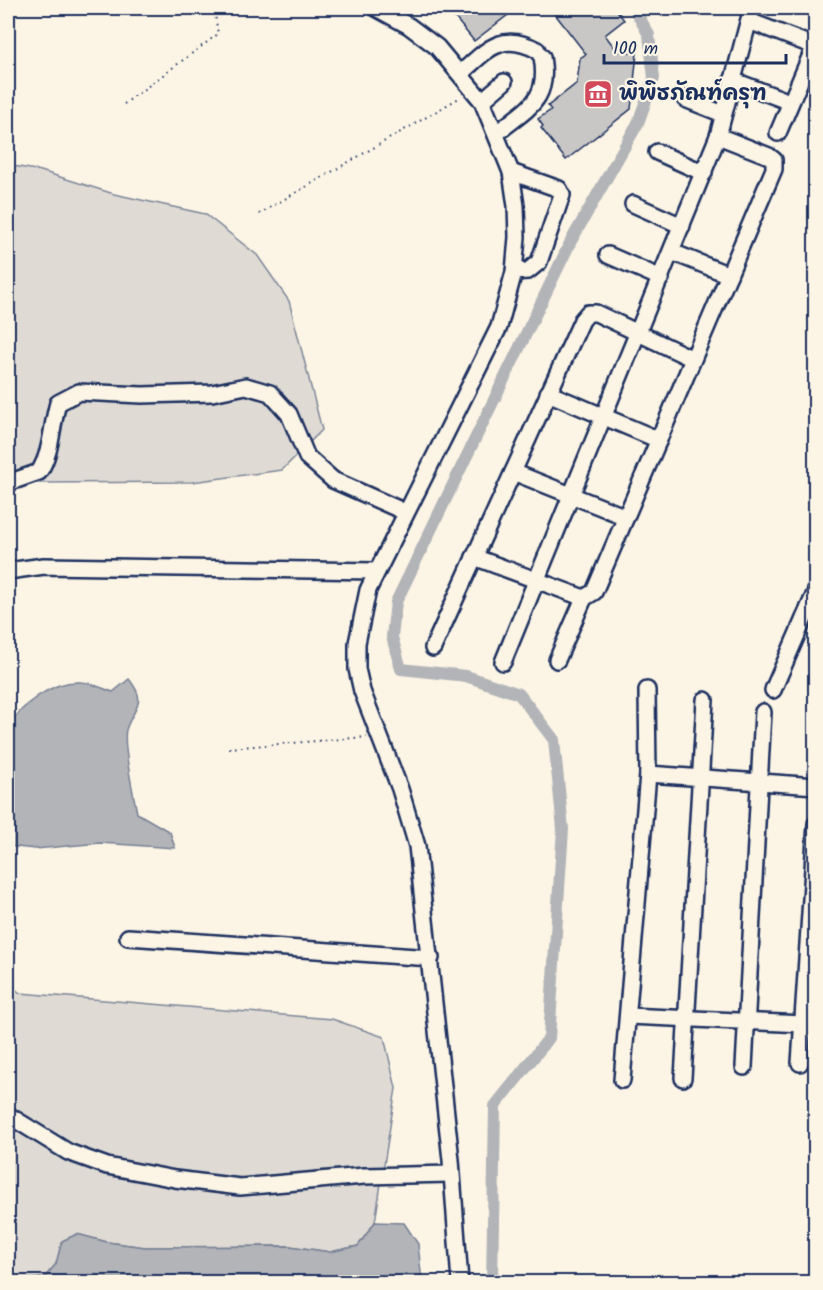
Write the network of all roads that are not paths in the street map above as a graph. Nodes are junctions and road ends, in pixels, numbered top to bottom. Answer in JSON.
{"nodes":[{"id":1,"x":376,"y":8,"type":"edge"},
{"id":2,"x":751,"y":14,"type":"edge"},
{"id":3,"x":811,"y":43,"type":"edge"},
{"id":4,"x":461,"y":73,"type":"junction"},
{"id":5,"x":732,"y":80,"type":"junction"},
{"id":6,"x":504,"y":82,"type":"dead end"},
{"id":7,"x":478,"y":95,"type":"junction"},
{"id":8,"x":685,"y":99,"type":"dead end"},
{"id":9,"x":782,"y":99,"type":"dead end"},
{"id":10,"x":723,"y":114,"type":"junction"},
{"id":11,"x":497,"y":133,"type":"junction"},
{"id":12,"x":777,"y":133,"type":"dead end"},
{"id":13,"x":718,"y":136,"type":"junction"},
{"id":14,"x":657,"y":152,"type":"dead end"},
{"id":15,"x":511,"y":172,"type":"junction"},
{"id":16,"x":704,"y":173,"type":"junction"},
{"id":17,"x":633,"y":204,"type":"dead end"},
{"id":18,"x":682,"y":226,"type":"junction"},
{"id":19,"x":672,"y":252,"type":"junction"},
{"id":20,"x":608,"y":255,"type":"dead end"},
{"id":21,"x":514,"y":272,"type":"junction"},
{"id":22,"x":729,"y":275,"type":"junction"},
{"id":23,"x":661,"y":278,"type":"junction"},
{"id":24,"x":636,"y":333,"type":"junction"},
{"id":25,"x":693,"y":359,"type":"junction"},
{"id":26,"x":549,"y":393,"type":"junction"},
{"id":27,"x":603,"y":415,"type":"junction"},
{"id":28,"x":659,"y":440,"type":"junction"},
{"id":29,"x":513,"y":472,"type":"junction"},
{"id":30,"x":8,"y":483,"type":"edge"},
{"id":31,"x":571,"y":496,"type":"junction"},
{"id":32,"x":405,"y":512,"type":"junction"},
{"id":33,"x":626,"y":517,"type":"junction"},
{"id":34,"x":474,"y":557,"type":"junction"},
{"id":35,"x":8,"y":571,"type":"edge"},
{"id":36,"x":376,"y":571,"type":"junction"},
{"id":37,"x":536,"y":581,"type":"junction"},
{"id":38,"x":815,"y":592,"type":"edge"},
{"id":39,"x":584,"y":598,"type":"junction"},
{"id":40,"x":433,"y":648,"type":"dead end"},
{"id":41,"x":557,"y":660,"type":"dead end"},
{"id":42,"x":503,"y":662,"type":"dead end"},
{"id":43,"x":647,"y":690,"type":"dead end"},
{"id":44,"x":773,"y":690,"type":"dead end"},
{"id":45,"x":705,"y":700,"type":"dead end"},
{"id":46,"x":763,"y":712,"type":"dead end"},
{"id":47,"x":648,"y":774,"type":"junction"},
{"id":48,"x":699,"y":777,"type":"junction"},
{"id":49,"x":759,"y":782,"type":"junction"},
{"id":50,"x":816,"y":786,"type":"edge"},
{"id":51,"x":816,"y":824,"type":"edge"},
{"id":52,"x":128,"y":937,"type":"dead end"},
{"id":53,"x":431,"y":958,"type":"junction"},
{"id":54,"x":628,"y":1016,"type":"junction"},
{"id":55,"x":686,"y":1017,"type":"junction"},
{"id":56,"x":746,"y":1021,"type":"junction"},
{"id":57,"x":803,"y":1023,"type":"junction"},
{"id":58,"x":801,"y":1063,"type":"dead end"},
{"id":59,"x":744,"y":1066,"type":"dead end"},
{"id":60,"x":683,"y":1078,"type":"dead end"},
{"id":61,"x":622,"y":1080,"type":"dead end"},
{"id":62,"x":8,"y":1115,"type":"edge"},
{"id":63,"x":451,"y":1174,"type":"junction"},
{"id":64,"x":460,"y":1282,"type":"edge"}],
"edges":[{"from":1,"to":4,"type":"street"},
{"from":2,"to":3,"type":"street"},
{"from":2,"to":5,"type":"street"},
{"from":3,"to":12,"type":"street"},
{"from":4,"to":7,"type":"street"},
{"from":4,"to":11,"type":"street"},
{"from":5,"to":9,"type":"street"},
{"from":5,"to":10,"type":"street"},
{"from":6,"to":7,"type":"street"},
{"from":7,"to":11,"type":"street"},
{"from":8,"to":10,"type":"street"},
{"from":10,"to":13,"type":"street"},
{"from":11,"to":15,"type":"street"},
{"from":13,"to":16,"type":"street"},
{"from":13,"to":22,"type":"street"},
{"from":14,"to":16,"type":"street"},
{"from":15,"to":21,"type":"street"},
{"from":15,"to":21,"type":"street"},
{"from":16,"to":18,"type":"street"},
{"from":17,"to":18,"type":"street"},
{"from":18,"to":19,"type":"street"},
{"from":19,"to":22,"type":"street"},
{"from":19,"to":23,"type":"street"},
{"from":20,"to":23,"type":"street"},
{"from":21,"to":32,"type":"street"},
{"from":22,"to":25,"type":"street"},
{"from":23,"to":24,"type":"street"},
{"from":24,"to":25,"type":"street"},
{"from":24,"to":26,"type":"street"},
{"from":24,"to":27,"type":"street"},
{"from":25,"to":28,"type":"street"},
{"from":26,"to":27,"type":"street"},
{"from":26,"to":29,"type":"street"},
{"from":27,"to":28,"type":"street"},
{"from":27,"to":31,"type":"street"},
{"from":28,"to":33,"type":"street"},
{"from":29,"to":31,"type":"street"},
{"from":29,"to":34,"type":"street"},
{"from":30,"to":32,"type":"street"},
{"from":31,"to":33,"type":"street"},
{"from":31,"to":37,"type":"street"},
{"from":32,"to":36,"type":"street"},
{"from":33,"to":39,"type":"street"},
{"from":34,"to":37,"type":"street"},
{"from":34,"to":40,"type":"street"},
{"from":35,"to":36,"type":"street"},
{"from":36,"to":53,"type":"street"},
{"from":37,"to":39,"type":"street"},
{"from":37,"to":42,"type":"street"},
{"from":38,"to":44,"type":"street"},
{"from":39,"to":41,"type":"street"},
{"from":43,"to":47,"type":"street"},
{"from":45,"to":48,"type":"street"},
{"from":46,"to":49,"type":"street"},
{"from":47,"to":48,"type":"street"},
{"from":47,"to":54,"type":"street"},
{"from":48,"to":49,"type":"street"},
{"from":48,"to":55,"type":"street"},
{"from":49,"to":50,"type":"street"},
{"from":49,"to":56,"type":"street"},
{"from":51,"to":57,"type":"street"},
{"from":52,"to":53,"type":"street"},
{"from":53,"to":63,"type":"street"},
{"from":54,"to":55,"type":"street"},
{"from":54,"to":61,"type":"street"},
{"from":55,"to":56,"type":"street"},
{"from":55,"to":60,"type":"street"},
{"from":56,"to":57,"type":"street"},
{"from":56,"to":59,"type":"street"},
{"from":57,"to":58,"type":"street"},
{"from":62,"to":63,"type":"street"},
{"from":63,"to":64,"type":"street"}]}
